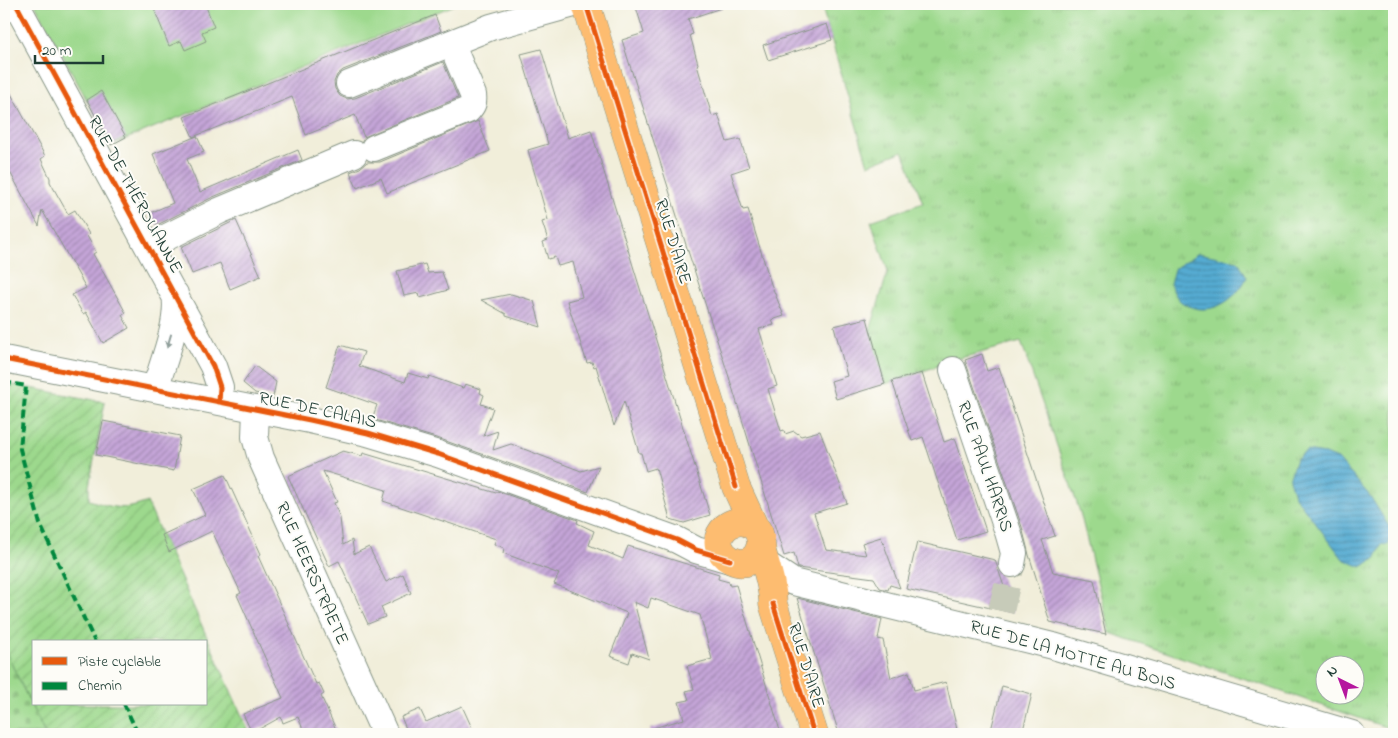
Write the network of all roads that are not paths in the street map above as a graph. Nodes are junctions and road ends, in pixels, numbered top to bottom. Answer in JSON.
{"nodes":[{"id":1,"x":16,"y":4,"type":"edge"},
{"id":2,"x":574,"y":4,"type":"edge"},
{"id":3,"x":586,"y":4,"type":"edge"},
{"id":4,"x":451,"y":43,"type":"junction"},
{"id":5,"x":349,"y":84,"type":"dead end"},
{"id":6,"x":149,"y":246,"type":"junction"},
{"id":7,"x":174,"y":293,"type":"junction"},
{"id":8,"x":4,"y":359,"type":"edge"},
{"id":9,"x":953,"y":370,"type":"dead end"},
{"id":10,"x":155,"y":389,"type":"junction"},
{"id":11,"x":219,"y":402,"type":"junction"},
{"id":12,"x":256,"y":409,"type":"junction"},
{"id":13,"x":755,"y":562,"type":"junction"},
{"id":14,"x":1012,"y":564,"type":"tunnel mouth"},
{"id":15,"x":385,"y":734,"type":"edge"},
{"id":16,"x":814,"y":734,"type":"edge"},
{"id":17,"x":1352,"y":734,"type":"edge"}],
"edges":[{"from":1,"to":6,"type":"street","name":"RUE DE THÉROUANNE"},
{"from":2,"to":4,"type":"street"},
{"from":3,"to":13,"type":"main road","name":"RUE D'AIRE"},
{"from":4,"to":5,"type":"street"},
{"from":4,"to":6,"type":"street"},
{"from":6,"to":7,"type":"street","name":"RUE DE THÉROUANNE"},
{"from":7,"to":10,"type":"street","name":"RUE DE THÉROUANNE","one_way":true},
{"from":7,"to":11,"type":"street","name":"RUE DE THÉROUANNE"},
{"from":8,"to":10,"type":"street","name":"RUE DE CALAIS"},
{"from":9,"to":14,"type":"street","name":"RUE PAUL HARRIS"},
{"from":10,"to":11,"type":"street","name":"RUE DE CALAIS"},
{"from":11,"to":12,"type":"street","name":"RUE DE CALAIS"},
{"from":12,"to":13,"type":"street","name":"RUE DE CALAIS"},
{"from":12,"to":15,"type":"street","name":"RUE HEERSTRAETE"},
{"from":13,"to":16,"type":"main road","name":"RUE D'AIRE"},
{"from":13,"to":17,"type":"street","name":"RUE DE LA MOTTE AU BOIS"}]}
